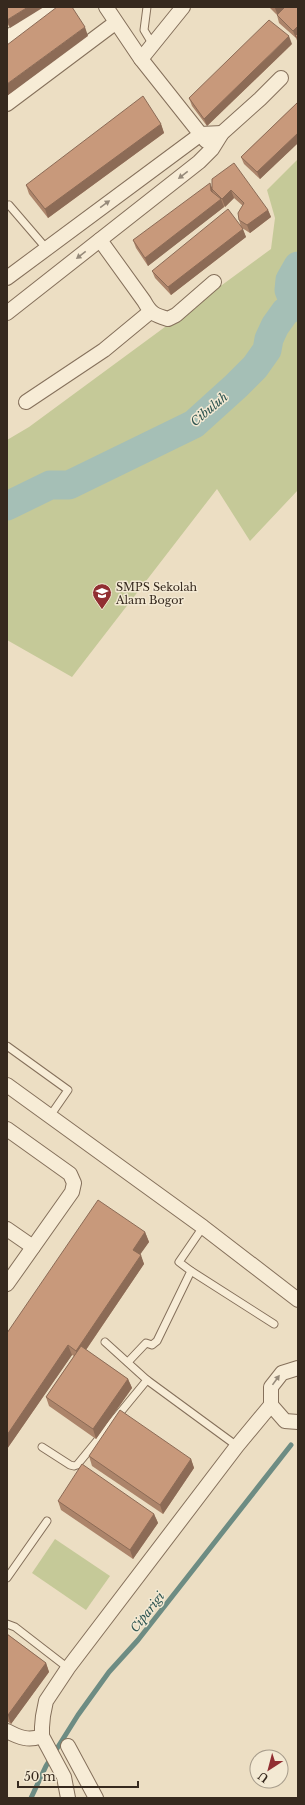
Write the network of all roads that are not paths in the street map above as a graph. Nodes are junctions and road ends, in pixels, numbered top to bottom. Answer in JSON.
{"nodes":[{"id":1,"x":51,"y":7,"type":"edge"},
{"id":2,"x":106,"y":7,"type":"edge"},
{"id":3,"x":147,"y":7,"type":"edge"},
{"id":4,"x":183,"y":7,"type":"edge"},
{"id":5,"x":115,"y":23,"type":"junction"},
{"id":6,"x":7,"y":38,"type":"edge"},
{"id":7,"x":153,"y":45,"type":"junction"},
{"id":8,"x":141,"y":59,"type":"junction"},
{"id":9,"x":281,"y":78,"type":"dead end"},
{"id":10,"x":7,"y":104,"type":"edge"},
{"id":11,"x":222,"y":133,"type":"junction"},
{"id":12,"x":201,"y":134,"type":"junction"},
{"id":13,"x":212,"y":149,"type":"junction"},
{"id":14,"x":9,"y":205,"type":"dead end"},
{"id":15,"x":100,"y":240,"type":"junction"},
{"id":16,"x":46,"y":248,"type":"junction"},
{"id":17,"x":7,"y":278,"type":"edge"},
{"id":18,"x":214,"y":282,"type":"dead end"},
{"id":19,"x":150,"y":312,"type":"junction"},
{"id":20,"x":7,"y":313,"type":"edge"},
{"id":21,"x":26,"y":402,"type":"dead end"},
{"id":22,"x":7,"y":1046,"type":"edge"},
{"id":23,"x":7,"y":1085,"type":"edge"},
{"id":24,"x":50,"y":1116,"type":"junction"},
{"id":25,"x":7,"y":1129,"type":"edge"},
{"id":26,"x":203,"y":1227,"type":"junction"},
{"id":27,"x":7,"y":1229,"type":"edge"},
{"id":28,"x":33,"y":1247,"type":"junction"},
{"id":29,"x":191,"y":1271,"type":"junction"},
{"id":30,"x":7,"y":1284,"type":"edge"},
{"id":31,"x":298,"y":1300,"type":"edge"},
{"id":32,"x":274,"y":1324,"type":"dead end"},
{"id":33,"x":105,"y":1342,"type":"dead end"},
{"id":34,"x":128,"y":1362,"type":"junction"},
{"id":35,"x":298,"y":1368,"type":"edge"},
{"id":36,"x":147,"y":1380,"type":"junction"},
{"id":37,"x":271,"y":1405,"type":"junction"},
{"id":38,"x":298,"y":1422,"type":"edge"},
{"id":39,"x":42,"y":1446,"type":"dead end"},
{"id":40,"x":237,"y":1446,"type":"junction"},
{"id":41,"x":47,"y":1521,"type":"dead end"},
{"id":42,"x":7,"y":1578,"type":"edge"},
{"id":43,"x":7,"y":1624,"type":"edge"},
{"id":44,"x":68,"y":1668,"type":"junction"},
{"id":45,"x":7,"y":1731,"type":"edge"},
{"id":46,"x":43,"y":1738,"type":"junction"},
{"id":47,"x":68,"y":1746,"type":"dead end"},
{"id":48,"x":68,"y":1798,"type":"edge"},
{"id":49,"x":96,"y":1798,"type":"edge"}],
"edges":[{"from":1,"to":6,"type":"street"},
{"from":2,"to":5,"type":"street"},
{"from":3,"to":7,"type":"lane"},
{"from":4,"to":7,"type":"street"},
{"from":5,"to":8,"type":"street"},
{"from":5,"to":10,"type":"street"},
{"from":7,"to":8,"type":"street"},
{"from":8,"to":12,"type":"street"},
{"from":9,"to":11,"type":"street"},
{"from":11,"to":12,"type":"street"},
{"from":11,"to":13,"type":"street"},
{"from":12,"to":13,"type":"street"},
{"from":16,"to":12,"type":"street","one_way":true},
{"from":13,"to":15,"type":"street","one_way":true},
{"from":14,"to":16,"type":"lane"},
{"from":15,"to":19,"type":"street"},
{"from":15,"to":20,"type":"street","one_way":true},
{"from":16,"to":17,"type":"street"},
{"from":18,"to":19,"type":"street"},
{"from":19,"to":21,"type":"street"},
{"from":22,"to":24,"type":"lane"},
{"from":23,"to":24,"type":"street"},
{"from":24,"to":26,"type":"street"},
{"from":25,"to":28,"type":"street"},
{"from":26,"to":29,"type":"lane"},
{"from":26,"to":31,"type":"street"},
{"from":27,"to":28,"type":"street"},
{"from":28,"to":30,"type":"street"},
{"from":29,"to":32,"type":"lane"},
{"from":29,"to":34,"type":"lane"},
{"from":33,"to":34,"type":"lane"},
{"from":34,"to":36,"type":"lane"},
{"from":37,"to":35,"type":"street","one_way":true},
{"from":36,"to":39,"type":"lane"},
{"from":36,"to":40,"type":"lane"},
{"from":37,"to":38,"type":"street"},
{"from":37,"to":40,"type":"street"},
{"from":40,"to":44,"type":"street"},
{"from":41,"to":42,"type":"lane"},
{"from":43,"to":44,"type":"lane"},
{"from":44,"to":46,"type":"street"},
{"from":45,"to":46,"type":"street"},
{"from":46,"to":48,"type":"street"},
{"from":47,"to":49,"type":"street"}]}
